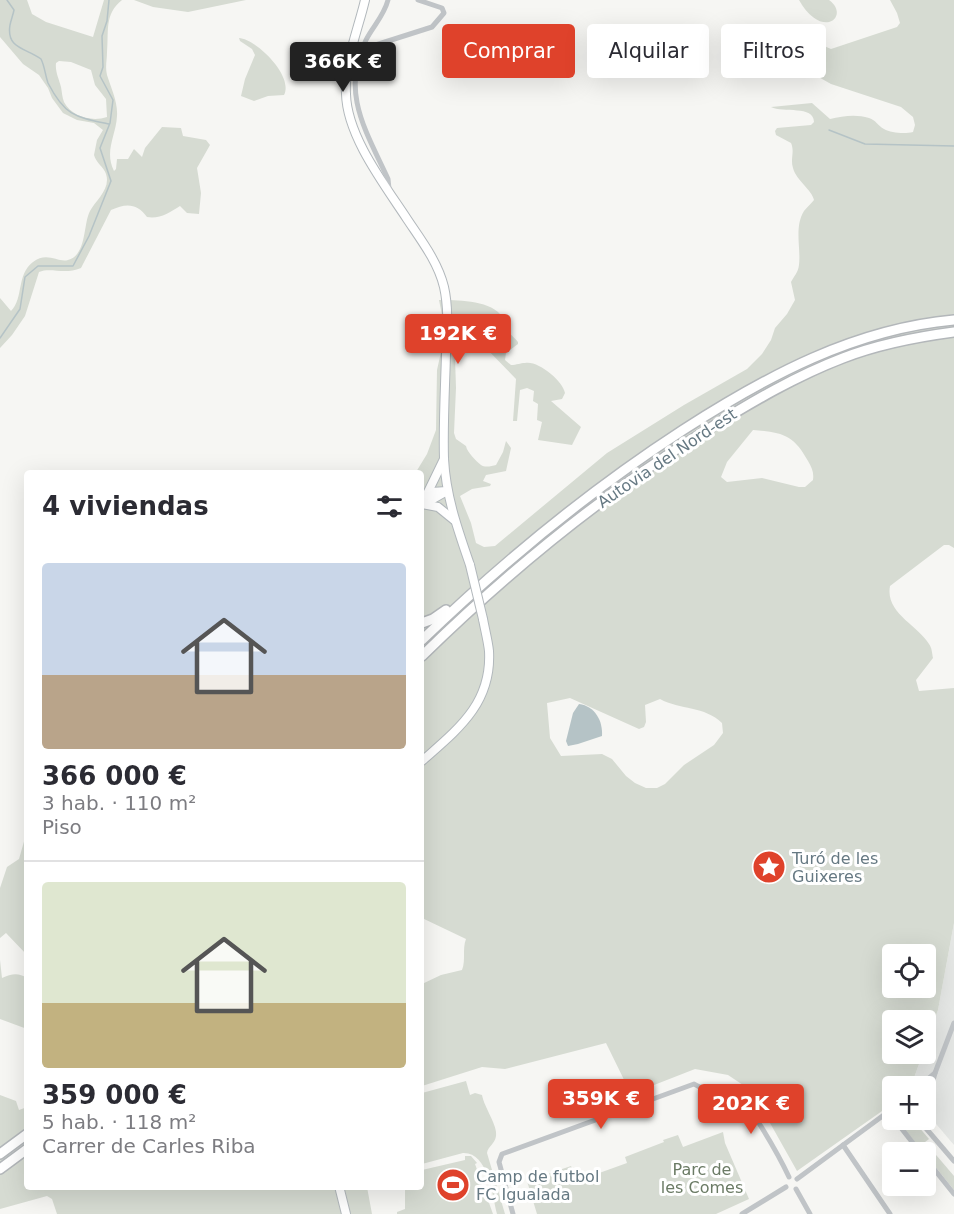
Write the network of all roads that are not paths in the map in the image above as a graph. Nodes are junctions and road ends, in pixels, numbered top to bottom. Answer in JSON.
{"nodes":[{"id":1,"x":365,"y":0,"type":"edge"},
{"id":2,"x":388,"y":0,"type":"edge"},
{"id":3,"x":418,"y":0,"type":"edge"},
{"id":4,"x":363,"y":49,"type":"junction"},
{"id":5,"x":388,"y":189,"type":"junction"},
{"id":6,"x":954,"y":320,"type":"edge"},
{"id":7,"x":954,"y":332,"type":"edge"},
{"id":8,"x":444,"y":458,"type":"junction"},
{"id":9,"x":447,"y":491,"type":"junction"},
{"id":10,"x":424,"y":501,"type":"edge"},
{"id":11,"x":455,"y":521,"type":"junction"},
{"id":12,"x":461,"y":602,"type":"junction"},
{"id":13,"x":424,"y":622,"type":"edge"},
{"id":14,"x":424,"y":638,"type":"edge"},
{"id":15,"x":424,"y":654,"type":"edge"},
{"id":16,"x":424,"y":759,"type":"edge"},
{"id":17,"x":954,"y":1023,"type":"edge"},
{"id":18,"x":935,"y":1073,"type":"junction"},
{"id":19,"x":932,"y":1076,"type":"edge"},
{"id":20,"x":934,"y":1076,"type":"edge"},
{"id":21,"x":882,"y":1121,"type":"edge"},
{"id":22,"x":903,"y":1130,"type":"edge"},
{"id":23,"x":928,"y":1130,"type":"edge"},
{"id":24,"x":24,"y":1136,"type":"edge"},
{"id":25,"x":912,"y":1142,"type":"edge"},
{"id":26,"x":843,"y":1145,"type":"junction"},
{"id":27,"x":24,"y":1151,"type":"edge"},
{"id":28,"x":0,"y":1154,"type":"edge"},
{"id":29,"x":954,"y":1161,"type":"edge"},
{"id":30,"x":0,"y":1169,"type":"edge"},
{"id":31,"x":936,"y":1172,"type":"edge"},
{"id":32,"x":789,"y":1177,"type":"junction"},
{"id":33,"x":797,"y":1179,"type":"junction"},
{"id":34,"x":786,"y":1187,"type":"junction"},
{"id":35,"x":796,"y":1189,"type":"junction"},
{"id":36,"x":340,"y":1190,"type":"edge"},
{"id":37,"x":954,"y":1194,"type":"edge"},
{"id":38,"x":746,"y":1213,"type":"edge"},
{"id":39,"x":346,"y":1214,"type":"edge"},
{"id":40,"x":513,"y":1214,"type":"edge"},
{"id":41,"x":810,"y":1214,"type":"edge"},
{"id":42,"x":890,"y":1214,"type":"edge"}],
"edges":[{"from":1,"to":5,"type":"street"},
{"from":2,"to":4,"type":"street"},
{"from":3,"to":4,"type":"street"},
{"from":4,"to":5,"type":"street"},
{"from":5,"to":8,"type":"street"},
{"from":6,"to":12,"type":"highway","name":"Autovia del Nord-est"},
{"from":7,"to":15,"type":"highway","name":"Autovia del Nord-est"},
{"from":8,"to":9,"type":"street"},
{"from":8,"to":10,"type":"street"},
{"from":9,"to":10,"type":"street"},
{"from":9,"to":11,"type":"street"},
{"from":10,"to":11,"type":"street"},
{"from":11,"to":16,"type":"street","bridge":true},
{"from":12,"to":13,"type":"highway"},
{"from":12,"to":14,"type":"highway","name":"Autovia del Nord-est"},
{"from":17,"to":18,"type":"street"},
{"from":18,"to":19,"type":"street"},
{"from":18,"to":20,"type":"street"},
{"from":21,"to":26,"type":"street"},
{"from":22,"to":25,"type":"street"},
{"from":23,"to":29,"type":"street"},
{"from":24,"to":28,"type":"highway"},
{"from":26,"to":33,"type":"street"},
{"from":26,"to":42,"type":"street"},
{"from":27,"to":30,"type":"highway"},
{"from":31,"to":37,"type":"street"},
{"from":32,"to":33,"type":"street"},
{"from":32,"to":34,"type":"street"},
{"from":32,"to":40,"type":"street"},
{"from":33,"to":35,"type":"street"},
{"from":34,"to":35,"type":"street"},
{"from":34,"to":38,"type":"street"},
{"from":35,"to":41,"type":"street"},
{"from":36,"to":39,"type":"street"}]}
